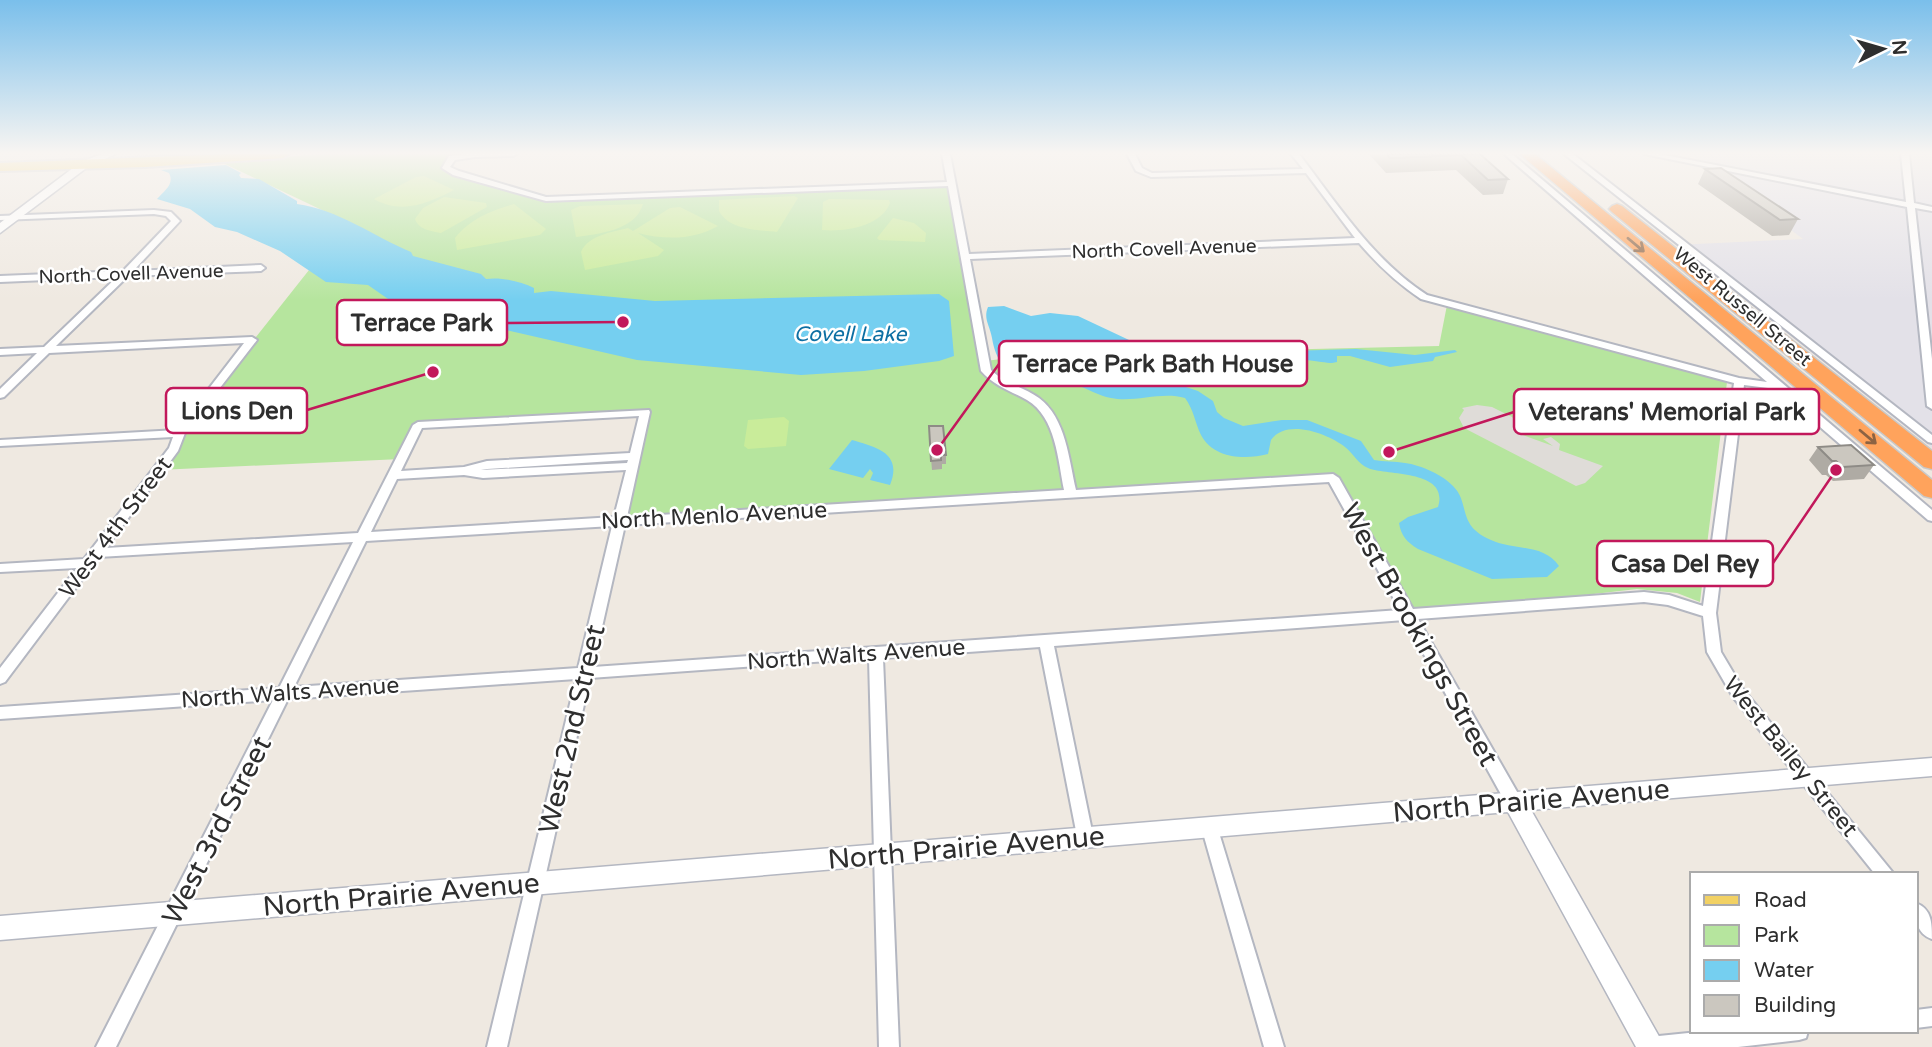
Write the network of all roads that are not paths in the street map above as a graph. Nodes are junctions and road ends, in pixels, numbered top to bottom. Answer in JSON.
{"nodes":[{"id":1,"x":34,"y":203,"type":"edge"},
{"id":2,"x":955,"y":203,"type":"edge"},
{"id":3,"x":1333,"y":203,"type":"edge"},
{"id":4,"x":1564,"y":203,"type":"edge"},
{"id":5,"x":1586,"y":203,"type":"edge"},
{"id":6,"x":1609,"y":203,"type":"edge"},
{"id":7,"x":1630,"y":203,"type":"edge"},
{"id":8,"x":1901,"y":203,"type":"edge"},
{"id":9,"x":1912,"y":205,"type":"junction"},
{"id":10,"x":1932,"y":209,"type":"edge"},
{"id":11,"x":1647,"y":216,"type":"junction"},
{"id":12,"x":15,"y":217,"type":"junction"},
{"id":13,"x":1627,"y":217,"type":"junction"},
{"id":14,"x":0,"y":218,"type":"edge"},
{"id":15,"x":0,"y":229,"type":"edge"},
{"id":16,"x":1363,"y":240,"type":"junction"},
{"id":17,"x":965,"y":257,"type":"junction"},
{"id":18,"x":261,"y":268,"type":"dead end"},
{"id":19,"x":126,"y":273,"type":"junction"},
{"id":20,"x":0,"y":279,"type":"edge"},
{"id":21,"x":1754,"y":342,"type":"junction"},
{"id":22,"x":47,"y":349,"type":"junction"},
{"id":23,"x":0,"y":352,"type":"edge"},
{"id":24,"x":1930,"y":369,"type":"edge"},
{"id":25,"x":1739,"y":381,"type":"junction"},
{"id":26,"x":1777,"y":386,"type":"junction"},
{"id":27,"x":0,"y":395,"type":"edge"},
{"id":28,"x":1932,"y":406,"type":"edge"},
{"id":29,"x":645,"y":412,"type":"joint"},
{"id":30,"x":1843,"y":416,"type":"junction"},
{"id":31,"x":1932,"y":424,"type":"edge"},
{"id":32,"x":1926,"y":432,"type":"edge"},
{"id":33,"x":180,"y":433,"type":"junction"},
{"id":34,"x":1932,"y":440,"type":"edge"},
{"id":35,"x":0,"y":443,"type":"edge"},
{"id":36,"x":634,"y":461,"type":"junction"},
{"id":37,"x":1932,"y":462,"type":"edge"},
{"id":38,"x":394,"y":475,"type":"junction"},
{"id":39,"x":1333,"y":478,"type":"joint"},
{"id":40,"x":1932,"y":491,"type":"edge"},
{"id":41,"x":1071,"y":494,"type":"junction"},
{"id":42,"x":1932,"y":517,"type":"edge"},
{"id":43,"x":620,"y":520,"type":"junction"},
{"id":44,"x":363,"y":536,"type":"junction"},
{"id":45,"x":91,"y":558,"type":"junction"},
{"id":46,"x":0,"y":568,"type":"edge"},
{"id":47,"x":1709,"y":613,"type":"junction"},
{"id":48,"x":1410,"y":615,"type":"junction"},
{"id":49,"x":1046,"y":641,"type":"junction"},
{"id":50,"x":876,"y":653,"type":"junction"},
{"id":51,"x":584,"y":672,"type":"junction"},
{"id":52,"x":0,"y":678,"type":"edge"},
{"id":53,"x":286,"y":692,"type":"junction"},
{"id":54,"x":0,"y":713,"type":"edge"},
{"id":55,"x":1932,"y":767,"type":"edge"},
{"id":56,"x":1806,"y":776,"type":"junction"},
{"id":57,"x":1514,"y":802,"type":"junction"},
{"id":58,"x":1209,"y":826,"type":"junction"},
{"id":59,"x":1085,"y":836,"type":"junction"},
{"id":60,"x":883,"y":854,"type":"junction"},
{"id":61,"x":1884,"y":872,"type":"edge"},
{"id":62,"x":535,"y":882,"type":"junction"},
{"id":63,"x":174,"y":913,"type":"junction"},
{"id":64,"x":1918,"y":914,"type":"edge"},
{"id":65,"x":0,"y":928,"type":"edge"},
{"id":66,"x":1932,"y":931,"type":"edge"},
{"id":67,"x":1780,"y":1033,"type":"edge"},
{"id":68,"x":106,"y":1047,"type":"edge"},
{"id":69,"x":497,"y":1047,"type":"edge"},
{"id":70,"x":888,"y":1047,"type":"edge"},
{"id":71,"x":1274,"y":1047,"type":"edge"},
{"id":72,"x":1650,"y":1047,"type":"edge"}],
"edges":[{"from":1,"to":12,"type":"street"},
{"from":2,"to":17,"type":"street"},
{"from":3,"to":16,"type":"street"},
{"from":4,"to":26,"type":"street","name":"West Russell Street"},
{"from":5,"to":21,"type":"highway","name":"West Russell Street","one_way":true},
{"from":6,"to":13,"type":"highway","name":"West Russell Street"},
{"from":7,"to":11,"type":"street","name":"West Russell Street"},
{"from":8,"to":9,"type":"street"},
{"from":9,"to":10,"type":"street"},
{"from":9,"to":24,"type":"street"},
{"from":11,"to":13,"type":"street"},
{"from":11,"to":32,"type":"street","name":"West Russell Street"},
{"from":12,"to":14,"type":"street"},
{"from":12,"to":15,"type":"street"},
{"from":12,"to":19,"type":"street"},
{"from":13,"to":37,"type":"highway","name":"West Russell Street"},
{"from":16,"to":17,"type":"street","name":"North Covell Avenue"},
{"from":16,"to":25,"type":"street"},
{"from":17,"to":41,"type":"street"},
{"from":18,"to":19,"type":"street","name":"North Covell Avenue"},
{"from":19,"to":20,"type":"street","name":"North Covell Avenue"},
{"from":19,"to":22,"type":"street"},
{"from":21,"to":26,"type":"highway"},
{"from":21,"to":30,"type":"highway","name":"West Russell Street"},
{"from":22,"to":23,"type":"street"},
{"from":22,"to":27,"type":"street"},
{"from":22,"to":33,"type":"street","name":"West 4th Street"},
{"from":24,"to":28,"type":"street"},
{"from":25,"to":26,"type":"street"},
{"from":25,"to":47,"type":"street","name":"West Bailey Street"},
{"from":26,"to":30,"type":"highway"},
{"from":26,"to":42,"type":"street","name":"West Russell Street"},
{"from":29,"to":36,"type":"street","name":"West 2nd Street"},
{"from":29,"to":38,"type":"street","name":"West 3rd Street"},
{"from":30,"to":40,"type":"highway","name":"West Russell Street","one_way":true},
{"from":31,"to":32,"type":"street"},
{"from":32,"to":34,"type":"street","name":"West Russell Street"},
{"from":33,"to":35,"type":"street"},
{"from":33,"to":45,"type":"street","name":"West 4th Street"},
{"from":36,"to":38,"type":"street"},
{"from":36,"to":43,"type":"street","name":"West 2nd Street"},
{"from":38,"to":44,"type":"street","name":"West 3rd Street"},
{"from":39,"to":41,"type":"street","name":"North Menlo Avenue"},
{"from":39,"to":48,"type":"street","name":"West Brookings Street"},
{"from":41,"to":43,"type":"street","name":"North Menlo Avenue"},
{"from":43,"to":44,"type":"street","name":"North Menlo Avenue"},
{"from":43,"to":51,"type":"street","name":"West 2nd Street"},
{"from":44,"to":45,"type":"street","name":"North Menlo Avenue"},
{"from":44,"to":53,"type":"street","name":"West 3rd Street"},
{"from":45,"to":46,"type":"street","name":"North Menlo Avenue"},
{"from":45,"to":52,"type":"street","name":"West 4th Street"},
{"from":47,"to":48,"type":"street","name":"North Walts Avenue"},
{"from":47,"to":56,"type":"street","name":"West Bailey Street"},
{"from":48,"to":49,"type":"street","name":"North Walts Avenue"},
{"from":48,"to":57,"type":"street","name":"West Brookings Street"},
{"from":49,"to":50,"type":"street","name":"North Walts Avenue"},
{"from":49,"to":59,"type":"street"},
{"from":50,"to":51,"type":"street","name":"North Walts Avenue"},
{"from":50,"to":60,"type":"street"},
{"from":51,"to":53,"type":"street","name":"North Walts Avenue"},
{"from":51,"to":62,"type":"street","name":"West 2nd Street"},
{"from":53,"to":54,"type":"street","name":"North Walts Avenue"},
{"from":53,"to":63,"type":"street","name":"West 3rd Street"},
{"from":55,"to":56,"type":"street","name":"North Prairie Avenue"},
{"from":56,"to":57,"type":"street","name":"North Prairie Avenue"},
{"from":56,"to":61,"type":"street","name":"West Bailey Street"},
{"from":57,"to":58,"type":"street","name":"North Prairie Avenue"},
{"from":57,"to":72,"type":"street","name":"West Brookings Street"},
{"from":58,"to":59,"type":"street","name":"North Prairie Avenue"},
{"from":58,"to":71,"type":"street"},
{"from":59,"to":60,"type":"street","name":"North Prairie Avenue"},
{"from":60,"to":62,"type":"street","name":"North Prairie Avenue"},
{"from":60,"to":70,"type":"street"},
{"from":62,"to":63,"type":"street","name":"North Prairie Avenue"},
{"from":62,"to":69,"type":"street","name":"West 2nd Street"},
{"from":63,"to":65,"type":"street","name":"North Prairie Avenue"},
{"from":63,"to":68,"type":"street","name":"West 3rd Street"},
{"from":64,"to":66,"type":"street"},
{"from":67,"to":72,"type":"street"}]}
